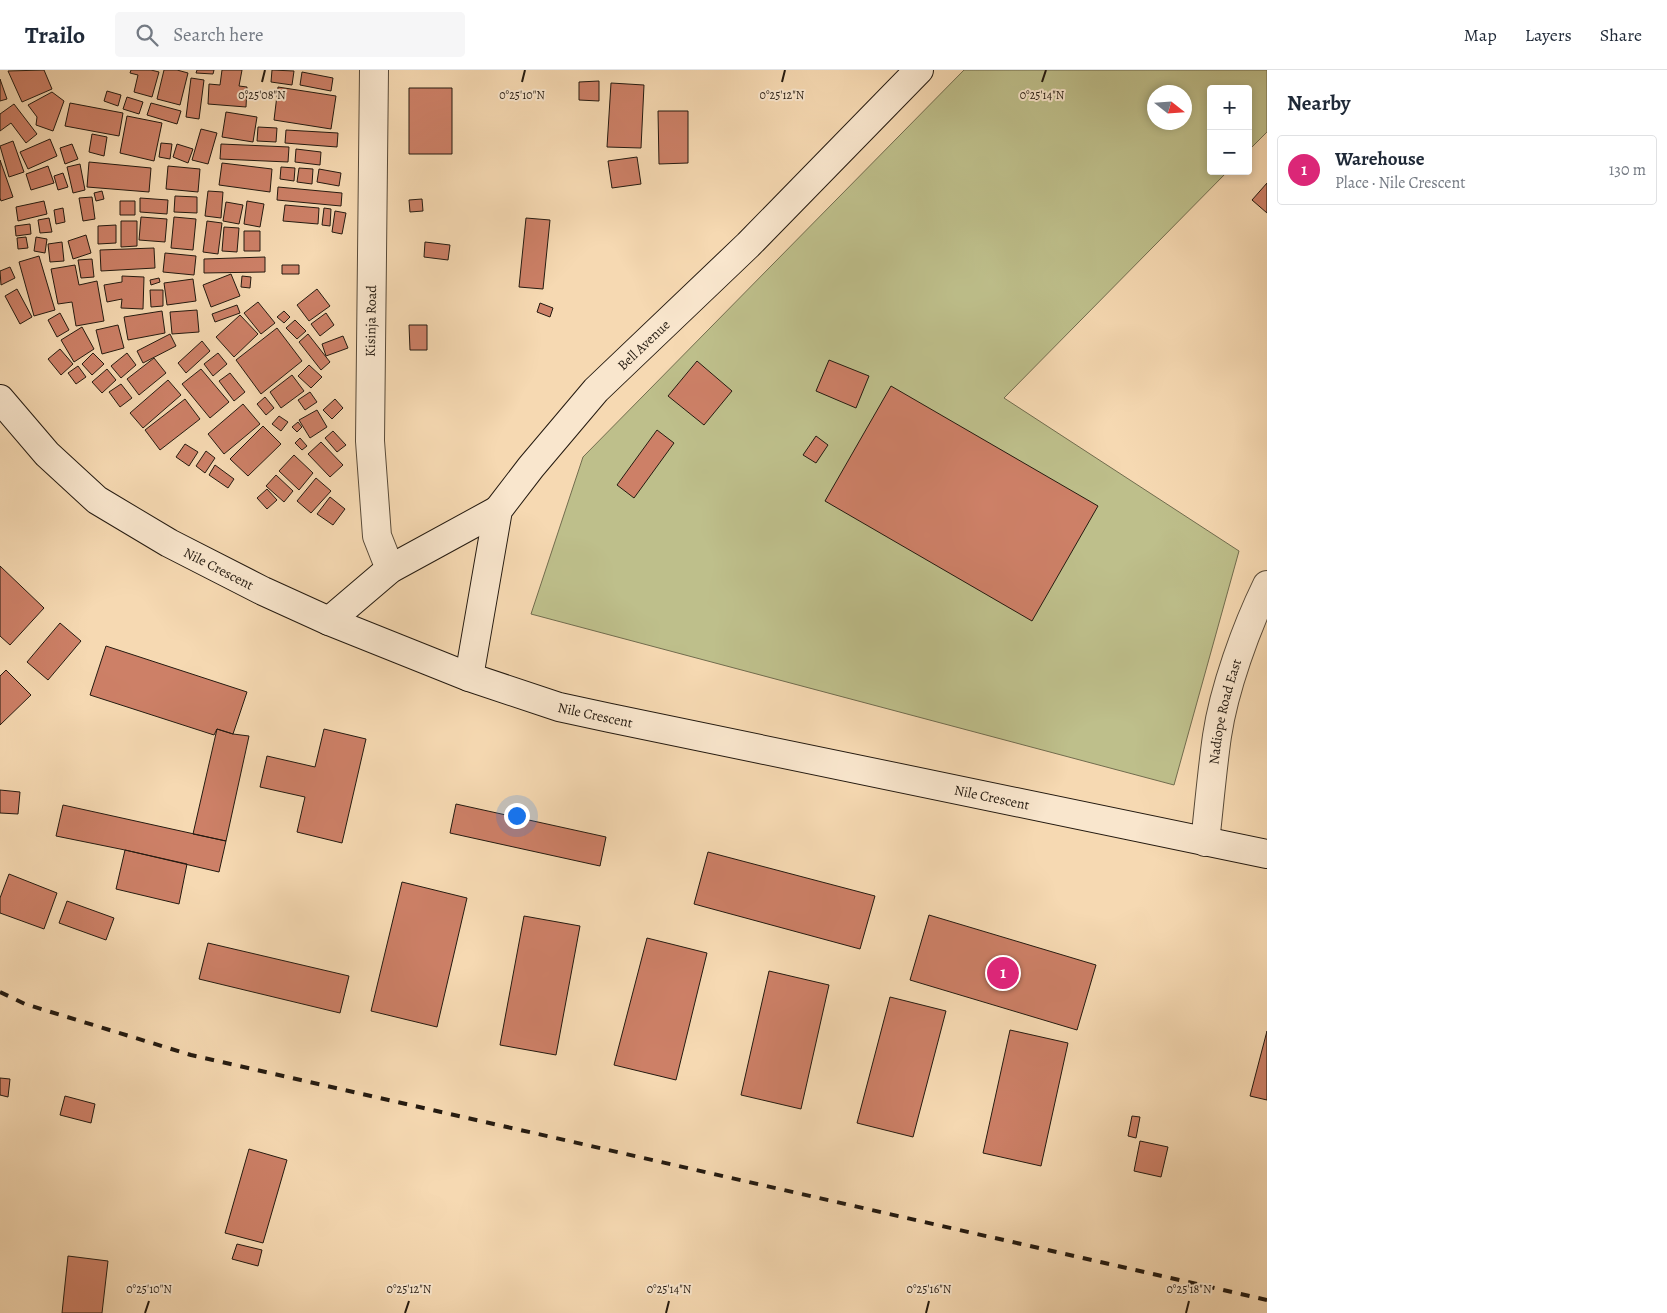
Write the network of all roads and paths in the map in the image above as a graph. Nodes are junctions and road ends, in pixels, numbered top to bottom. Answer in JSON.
{"nodes":[{"id":1,"x":374,"y":70,"type":"edge"},
{"id":2,"x":919,"y":70,"type":"edge"},
{"id":3,"x":0,"y":399,"type":"edge"},
{"id":4,"x":498,"y":510,"type":"junction"},
{"id":5,"x":390,"y":569,"type":"junction"},
{"id":6,"x":1267,"y":585,"type":"edge"},
{"id":7,"x":329,"y":621,"type":"junction"},
{"id":8,"x":469,"y":677,"type":"junction"},
{"id":9,"x":1205,"y":842,"type":"junction"},
{"id":10,"x":1267,"y":854,"type":"edge"}],
"edges":[{"from":1,"to":5,"type":"street","name":"Kisinja Road"},
{"from":2,"to":4,"type":"street","name":"Bell Avenue"},
{"from":3,"to":7,"type":"street","name":"Nile Crescent"},
{"from":4,"to":5,"type":"street"},
{"from":4,"to":8,"type":"street","name":"Bell Avenue"},
{"from":5,"to":7,"type":"street"},
{"from":6,"to":9,"type":"street","name":"Nadiope Road East"},
{"from":7,"to":8,"type":"street","name":"Nile Crescent"},
{"from":8,"to":9,"type":"street","name":"Nile Crescent"},
{"from":9,"to":10,"type":"street","name":"Nile Crescent"}]}
